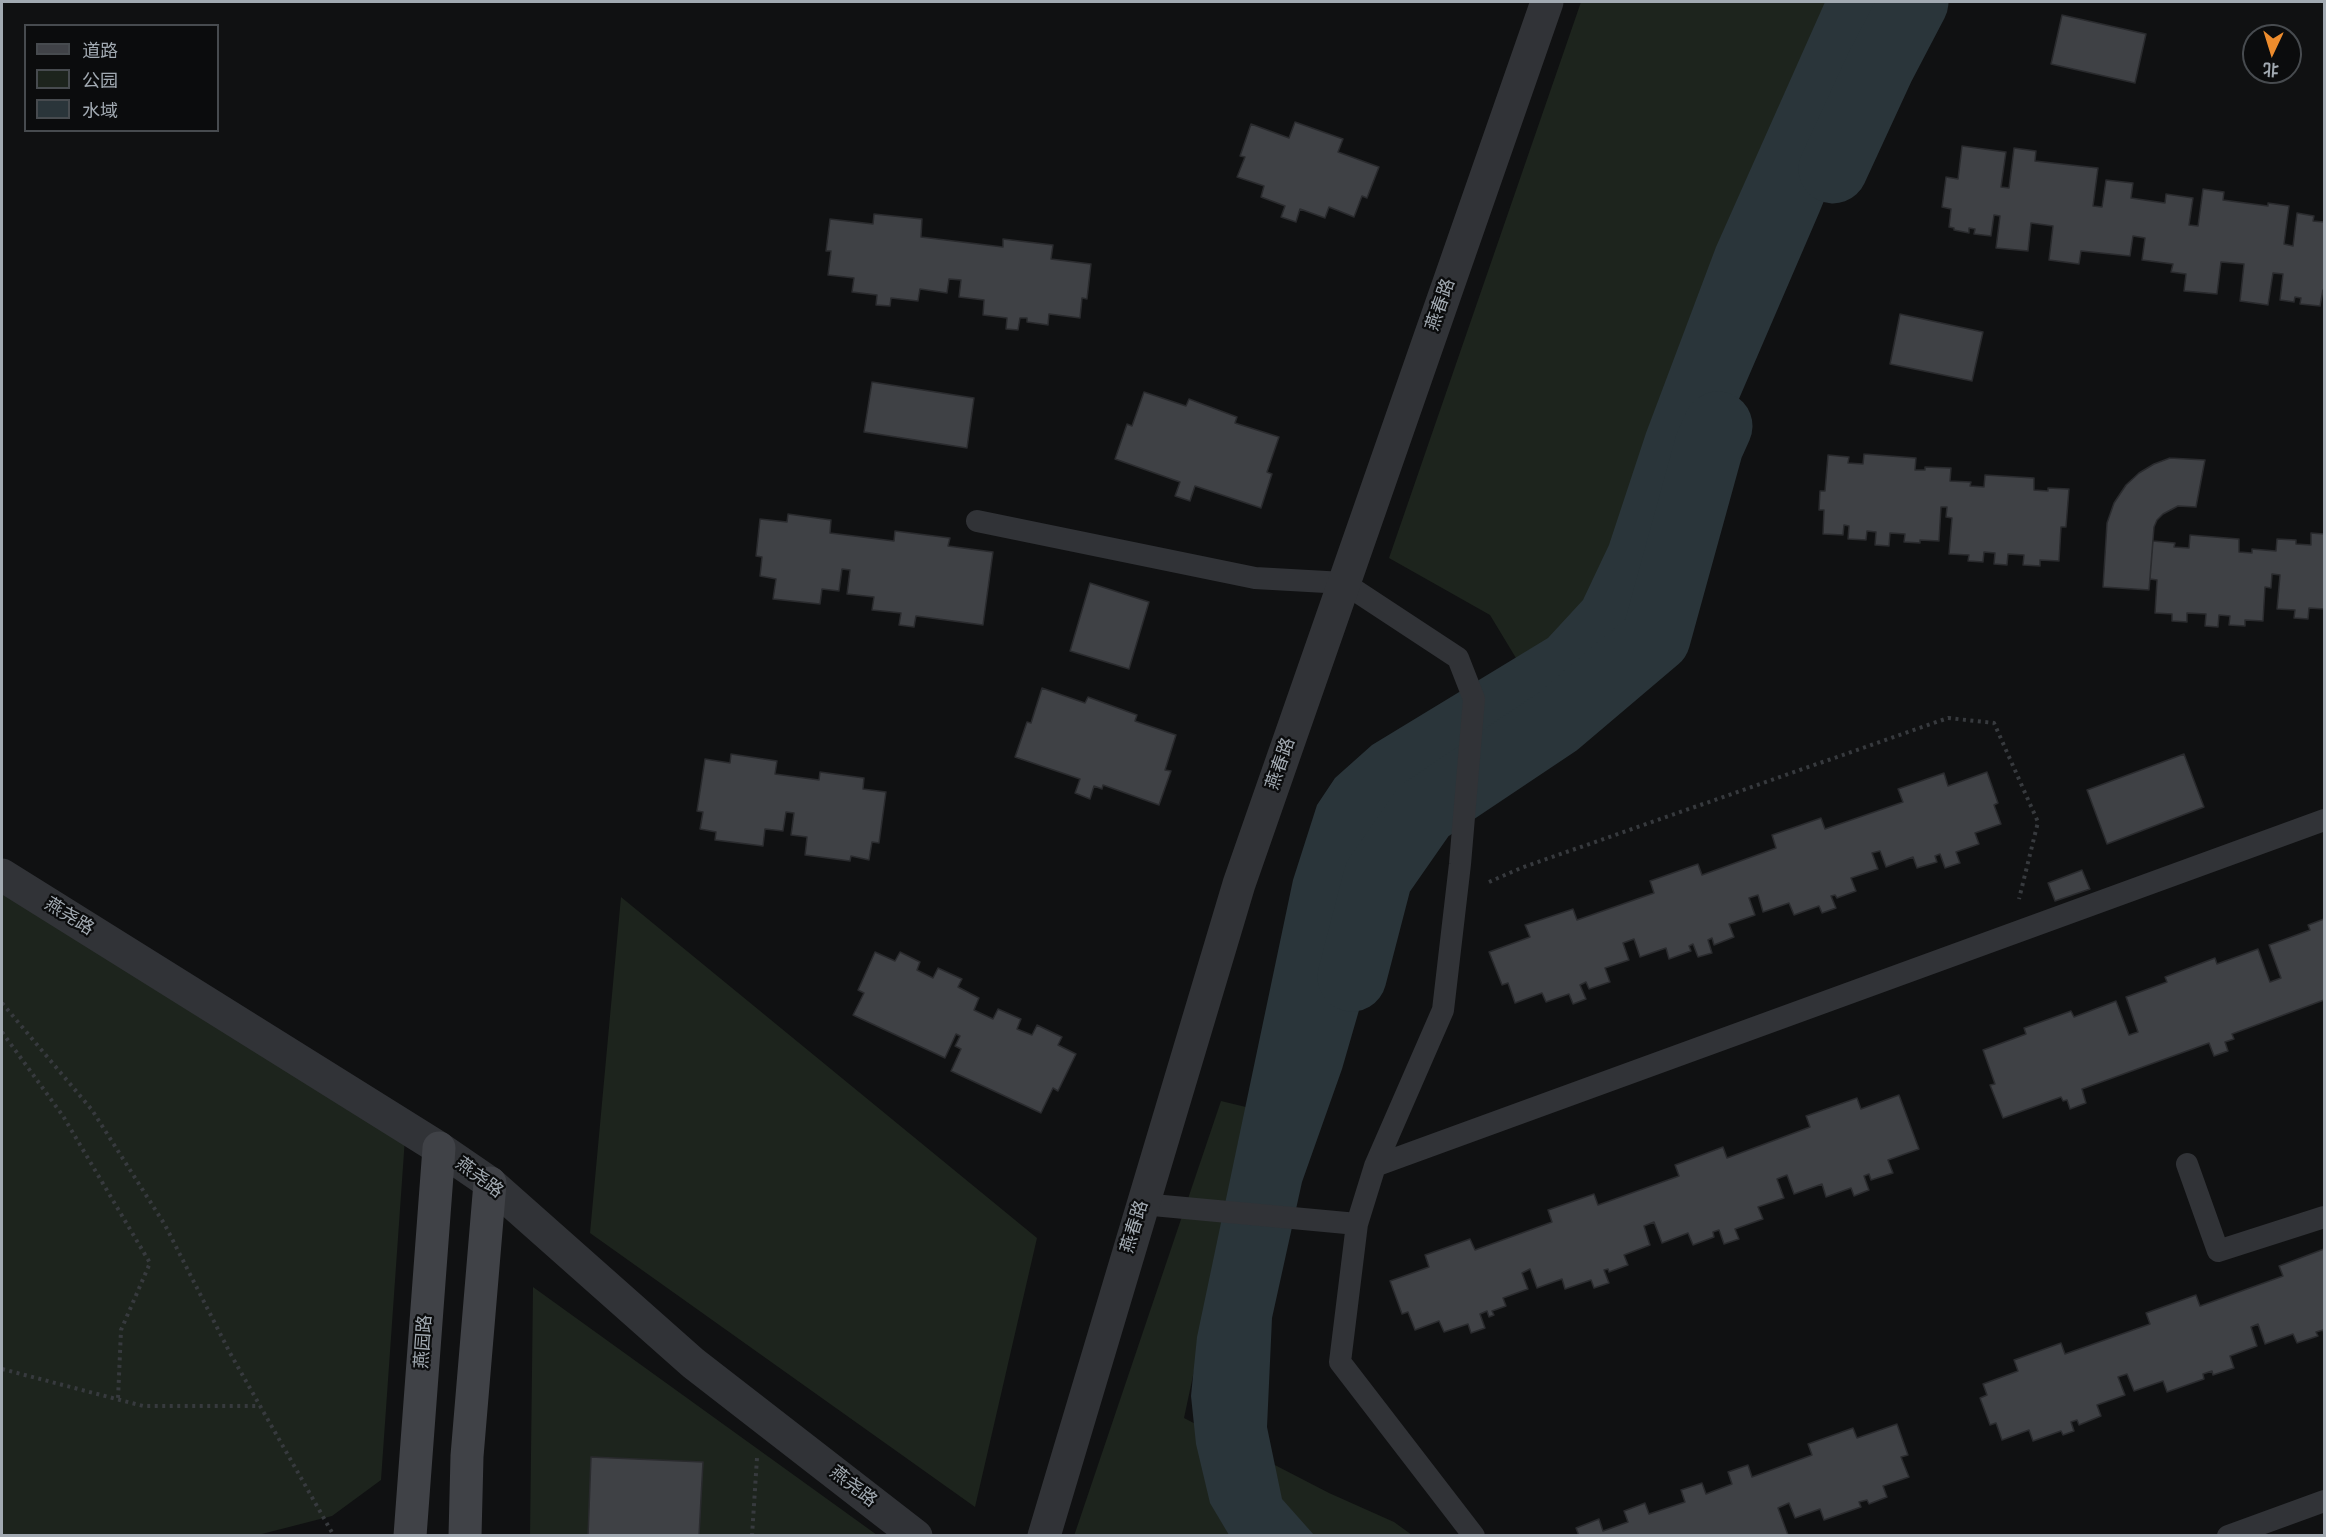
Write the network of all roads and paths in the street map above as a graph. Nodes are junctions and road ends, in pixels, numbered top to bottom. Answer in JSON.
{"nodes":[{"id":1,"x":1547,"y":2,"type":"edge"},
{"id":2,"x":977,"y":521,"type":"dead end"},
{"id":3,"x":1344,"y":584,"type":"junction"},
{"id":4,"x":2325,"y":820,"type":"edge"},
{"id":5,"x":2,"y":875,"type":"edge"},
{"id":6,"x":1456,"y":896,"type":"junction"},
{"id":7,"x":2011,"y":934,"type":"junction"},
{"id":8,"x":2,"y":1003,"type":"edge"},
{"id":9,"x":2,"y":1032,"type":"edge"},
{"id":10,"x":439,"y":1148,"type":"junction"},
{"id":11,"x":2187,"y":1164,"type":"dead end"},
{"id":12,"x":1375,"y":1166,"type":"junction"},
{"id":13,"x":489,"y":1183,"type":"junction"},
{"id":14,"x":1142,"y":1204,"type":"junction"},
{"id":15,"x":2325,"y":1217,"type":"edge"},
{"id":16,"x":1357,"y":1224,"type":"junction"},
{"id":17,"x":2,"y":1369,"type":"edge"},
{"id":18,"x":118,"y":1399,"type":"junction"},
{"id":19,"x":260,"y":1406,"type":"junction"},
{"id":20,"x":760,"y":1415,"type":"junction"},
{"id":21,"x":2325,"y":1501,"type":"edge"},
{"id":22,"x":334,"y":1536,"type":"edge"},
{"id":23,"x":410,"y":1536,"type":"edge"},
{"id":24,"x":465,"y":1536,"type":"edge"},
{"id":25,"x":752,"y":1536,"type":"edge"},
{"id":26,"x":916,"y":1536,"type":"edge"},
{"id":27,"x":1044,"y":1536,"type":"edge"},
{"id":28,"x":1474,"y":1536,"type":"edge"},
{"id":29,"x":2228,"y":1536,"type":"edge"}],
"edges":[{"from":1,"to":3,"type":"street","name":"燕春路"},
{"from":2,"to":3,"type":"lane"},
{"from":3,"to":6,"type":"lane"},
{"from":3,"to":14,"type":"street","name":"燕春路"},
{"from":4,"to":7,"type":"lane"},
{"from":5,"to":10,"type":"street","name":"燕尧路"},
{"from":6,"to":7,"type":"path"},
{"from":6,"to":12,"type":"lane"},
{"from":7,"to":12,"type":"lane"},
{"from":8,"to":19,"type":"path"},
{"from":9,"to":18,"type":"path"},
{"from":10,"to":13,"type":"street","name":"燕尧路"},
{"from":10,"to":23,"type":"main road","name":"燕园路"},
{"from":11,"to":15,"type":"lane"},
{"from":12,"to":16,"type":"lane"},
{"from":13,"to":20,"type":"street","name":"燕尧路"},
{"from":13,"to":24,"type":"main road"},
{"from":14,"to":16,"type":"lane"},
{"from":14,"to":27,"type":"street","name":"燕春路"},
{"from":16,"to":28,"type":"lane"},
{"from":17,"to":18,"type":"path"},
{"from":18,"to":19,"type":"path"},
{"from":19,"to":22,"type":"path"},
{"from":20,"to":25,"type":"path"},
{"from":20,"to":26,"type":"street","name":"燕尧路"},
{"from":21,"to":29,"type":"lane"}]}
